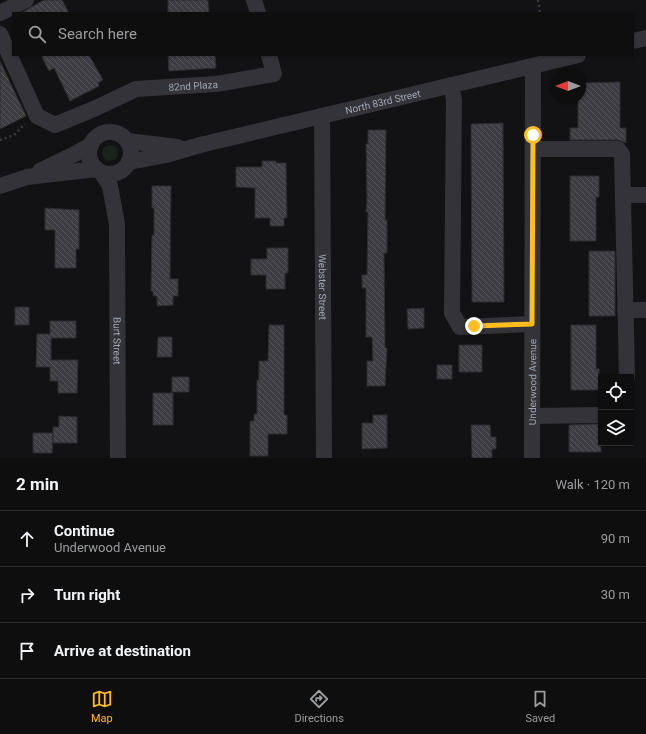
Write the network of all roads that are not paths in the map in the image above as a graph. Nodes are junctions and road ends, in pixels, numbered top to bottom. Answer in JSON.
{"nodes":[{"id":1,"x":26,"y":0,"type":"edge"},
{"id":2,"x":254,"y":0,"type":"edge"},
{"id":3,"x":258,"y":12,"type":"edge"},
{"id":4,"x":0,"y":13,"type":"edge"},
{"id":5,"x":0,"y":34,"type":"edge"},
{"id":6,"x":646,"y":38,"type":"edge"},
{"id":7,"x":634,"y":42,"type":"edge"},
{"id":8,"x":4,"y":52,"type":"edge"},
{"id":9,"x":269,"y":56,"type":"edge"},
{"id":10,"x":574,"y":56,"type":"edge"},
{"id":11,"x":533,"y":66,"type":"junction"},
{"id":12,"x":452,"y":85,"type":"junction"},
{"id":13,"x":96,"y":108,"type":"junction"},
{"id":14,"x":322,"y":116,"type":"junction"},
{"id":15,"x":105,"y":133,"type":"junction"},
{"id":16,"x":127,"y":141,"type":"junction"},
{"id":17,"x":91,"y":145,"type":"junction"},
{"id":18,"x":188,"y":148,"type":"junction"},
{"id":19,"x":533,"y":149,"type":"junction"},
{"id":20,"x":128,"y":164,"type":"junction"},
{"id":21,"x":99,"y":171,"type":"junction"},
{"id":22,"x":27,"y":177,"type":"junction"},
{"id":23,"x":0,"y":186,"type":"edge"},
{"id":24,"x":623,"y":195,"type":"junction"},
{"id":25,"x":646,"y":195,"type":"edge"},
{"id":26,"x":117,"y":224,"type":"junction"},
{"id":27,"x":625,"y":310,"type":"junction"},
{"id":28,"x":646,"y":310,"type":"edge"},
{"id":29,"x":532,"y":324,"type":"junction"},
{"id":30,"x":627,"y":374,"type":"edge"},
{"id":31,"x":598,"y":415,"type":"edge"},
{"id":32,"x":532,"y":416,"type":"junction"},
{"id":33,"x":118,"y":458,"type":"edge"},
{"id":34,"x":324,"y":458,"type":"edge"},
{"id":35,"x":532,"y":458,"type":"edge"}],
"edges":[{"from":1,"to":4,"type":"street"},
{"from":2,"to":3,"type":"street"},
{"from":5,"to":8,"type":"street"},
{"from":6,"to":7,"type":"street"},
{"from":8,"to":13,"type":"street","name":"82nd Plaza"},
{"from":9,"to":13,"type":"street","name":"82nd Plaza"},
{"from":10,"to":11,"type":"street","name":"North 83rd Street"},
{"from":11,"to":12,"type":"street","name":"North 83rd Street"},
{"from":11,"to":19,"type":"street","name":"Underwood Avenue"},
{"from":12,"to":14,"type":"street","name":"North 83rd Street"},
{"from":12,"to":29,"type":"street"},
{"from":13,"to":15,"type":"street"},
{"from":14,"to":18,"type":"street","name":"North 83rd Street"},
{"from":14,"to":34,"type":"street","name":"Webster Street"},
{"from":15,"to":16,"type":"street"},
{"from":15,"to":17,"type":"street"},
{"from":16,"to":18,"type":"street","name":"North 83rd Street"},
{"from":16,"to":20,"type":"street"},
{"from":17,"to":21,"type":"street"},
{"from":17,"to":22,"type":"street"},
{"from":18,"to":20,"type":"street","name":"North 83rd Street"},
{"from":19,"to":24,"type":"street"},
{"from":19,"to":29,"type":"street","name":"Underwood Avenue"},
{"from":20,"to":21,"type":"street"},
{"from":20,"to":26,"type":"street","name":"Burt Street"},
{"from":21,"to":22,"type":"street"},
{"from":21,"to":26,"type":"street","name":"Burt Street"},
{"from":22,"to":23,"type":"street"},
{"from":24,"to":25,"type":"street"},
{"from":24,"to":27,"type":"street"},
{"from":26,"to":33,"type":"street","name":"Burt Street"},
{"from":27,"to":28,"type":"street"},
{"from":27,"to":30,"type":"street"},
{"from":29,"to":32,"type":"street","name":"Underwood Avenue"},
{"from":31,"to":32,"type":"street"},
{"from":32,"to":35,"type":"street","name":"Underwood Avenue"}]}
